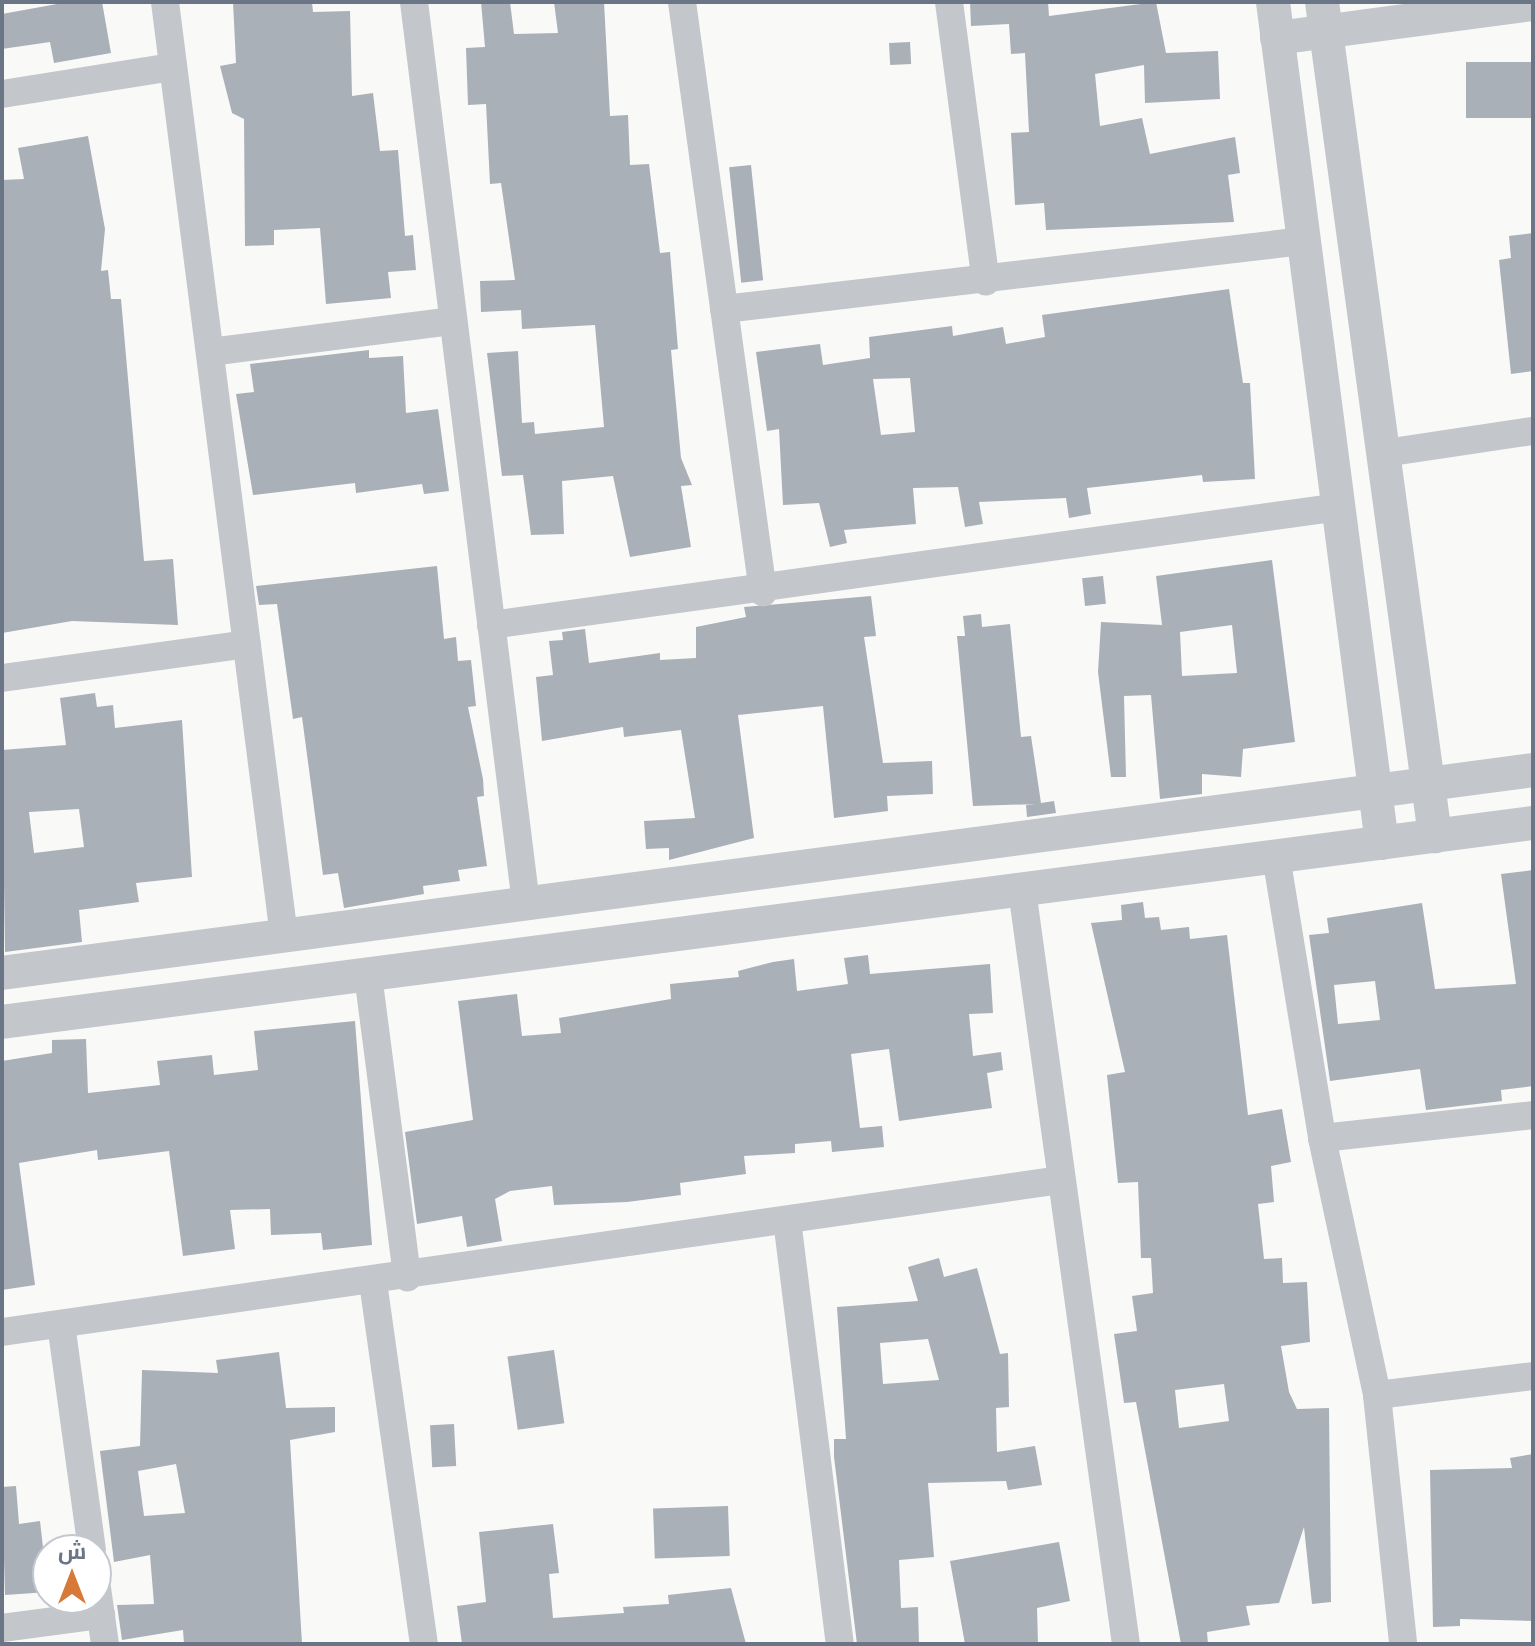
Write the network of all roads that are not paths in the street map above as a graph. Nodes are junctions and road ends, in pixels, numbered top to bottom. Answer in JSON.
{"nodes":[{"id":1,"x":165,"y":2,"type":"edge"},
{"id":2,"x":414,"y":2,"type":"edge"},
{"id":3,"x":682,"y":2,"type":"edge"},
{"id":4,"x":949,"y":2,"type":"edge"},
{"id":5,"x":1273,"y":2,"type":"edge"},
{"id":6,"x":1533,"y":4,"type":"edge"},
{"id":7,"x":1324,"y":16,"type":"edge"},
{"id":8,"x":1277,"y":38,"type":"junction"},
{"id":9,"x":173,"y":67,"type":"junction"},
{"id":10,"x":2,"y":94,"type":"edge"},
{"id":11,"x":1304,"y":241,"type":"junction"},
{"id":12,"x":986,"y":282,"type":"junction"},
{"id":13,"x":724,"y":309,"type":"junction"},
{"id":14,"x":453,"y":321,"type":"junction"},
{"id":15,"x":210,"y":352,"type":"junction"},
{"id":16,"x":1533,"y":431,"type":"edge"},
{"id":17,"x":1385,"y":453,"type":"junction"},
{"id":18,"x":1339,"y":507,"type":"junction"},
{"id":19,"x":763,"y":592,"type":"junction"},
{"id":20,"x":491,"y":625,"type":"junction"},
{"id":21,"x":247,"y":644,"type":"junction"},
{"id":22,"x":2,"y":678,"type":"edge"},
{"id":23,"x":1533,"y":770,"type":"edge"},
{"id":24,"x":1432,"y":783,"type":"junction"},
{"id":25,"x":1376,"y":791,"type":"junction"},
{"id":26,"x":1533,"y":823,"type":"edge"},
{"id":27,"x":1435,"y":836,"type":"junction"},
{"id":28,"x":1382,"y":843,"type":"junction"},
{"id":29,"x":1276,"y":856,"type":"junction"},
{"id":30,"x":1022,"y":890,"type":"junction"},
{"id":31,"x":526,"y":904,"type":"junction"},
{"id":32,"x":284,"y":936,"type":"junction"},
{"id":33,"x":2,"y":973,"type":"edge"},
{"id":34,"x":368,"y":975,"type":"junction"},
{"id":35,"x":2,"y":1022,"type":"edge"},
{"id":36,"x":1533,"y":1115,"type":"edge"},
{"id":37,"x":1322,"y":1138,"type":"junction"},
{"id":38,"x":1061,"y":1180,"type":"junction"},
{"id":39,"x":787,"y":1220,"type":"junction"},
{"id":40,"x":407,"y":1277,"type":"junction"},
{"id":41,"x":373,"y":1282,"type":"junction"},
{"id":42,"x":61,"y":1324,"type":"junction"},
{"id":43,"x":2,"y":1332,"type":"edge"},
{"id":44,"x":1533,"y":1376,"type":"edge"},
{"id":45,"x":1377,"y":1395,"type":"junction"},
{"id":46,"x":90,"y":1534,"type":"edge"},
{"id":47,"x":101,"y":1615,"type":"joint"},
{"id":48,"x":2,"y":1628,"type":"edge"},
{"id":49,"x":105,"y":1644,"type":"edge"},
{"id":50,"x":424,"y":1644,"type":"edge"},
{"id":51,"x":840,"y":1644,"type":"edge"},
{"id":52,"x":1126,"y":1644,"type":"edge"},
{"id":53,"x":1403,"y":1644,"type":"edge"}],
"edges":[{"from":1,"to":9,"type":"street"},
{"from":2,"to":14,"type":"street"},
{"from":3,"to":13,"type":"street"},
{"from":4,"to":12,"type":"street"},
{"from":5,"to":8,"type":"street"},
{"from":6,"to":7,"type":"street"},
{"from":7,"to":8,"type":"street"},
{"from":7,"to":17,"type":"street"},
{"from":8,"to":11,"type":"street"},
{"from":9,"to":10,"type":"street"},
{"from":9,"to":15,"type":"street"},
{"from":11,"to":12,"type":"street"},
{"from":11,"to":18,"type":"street"},
{"from":12,"to":13,"type":"street"},
{"from":13,"to":19,"type":"street"},
{"from":14,"to":15,"type":"street"},
{"from":14,"to":20,"type":"street"},
{"from":15,"to":21,"type":"street"},
{"from":16,"to":17,"type":"street"},
{"from":17,"to":24,"type":"street"},
{"from":18,"to":19,"type":"street"},
{"from":18,"to":25,"type":"street"},
{"from":19,"to":20,"type":"street"},
{"from":20,"to":31,"type":"street"},
{"from":21,"to":22,"type":"street"},
{"from":21,"to":32,"type":"street"},
{"from":23,"to":24,"type":"street"},
{"from":24,"to":25,"type":"street"},
{"from":24,"to":27,"type":"street"},
{"from":25,"to":28,"type":"street"},
{"from":25,"to":31,"type":"street"},
{"from":26,"to":27,"type":"street"},
{"from":27,"to":28,"type":"street"},
{"from":28,"to":29,"type":"street"},
{"from":29,"to":30,"type":"street"},
{"from":29,"to":37,"type":"street"},
{"from":30,"to":34,"type":"street"},
{"from":30,"to":38,"type":"street"},
{"from":31,"to":32,"type":"street"},
{"from":32,"to":33,"type":"street"},
{"from":34,"to":35,"type":"street"},
{"from":34,"to":40,"type":"street"},
{"from":36,"to":37,"type":"street"},
{"from":37,"to":45,"type":"street"},
{"from":38,"to":39,"type":"street"},
{"from":38,"to":52,"type":"street"},
{"from":39,"to":40,"type":"street"},
{"from":39,"to":51,"type":"street"},
{"from":40,"to":41,"type":"street"},
{"from":41,"to":42,"type":"street"},
{"from":41,"to":50,"type":"street"},
{"from":42,"to":43,"type":"street"},
{"from":42,"to":46,"type":"street"},
{"from":44,"to":45,"type":"street"},
{"from":45,"to":53,"type":"street"},
{"from":47,"to":48,"type":"street"},
{"from":47,"to":49,"type":"street"}]}
